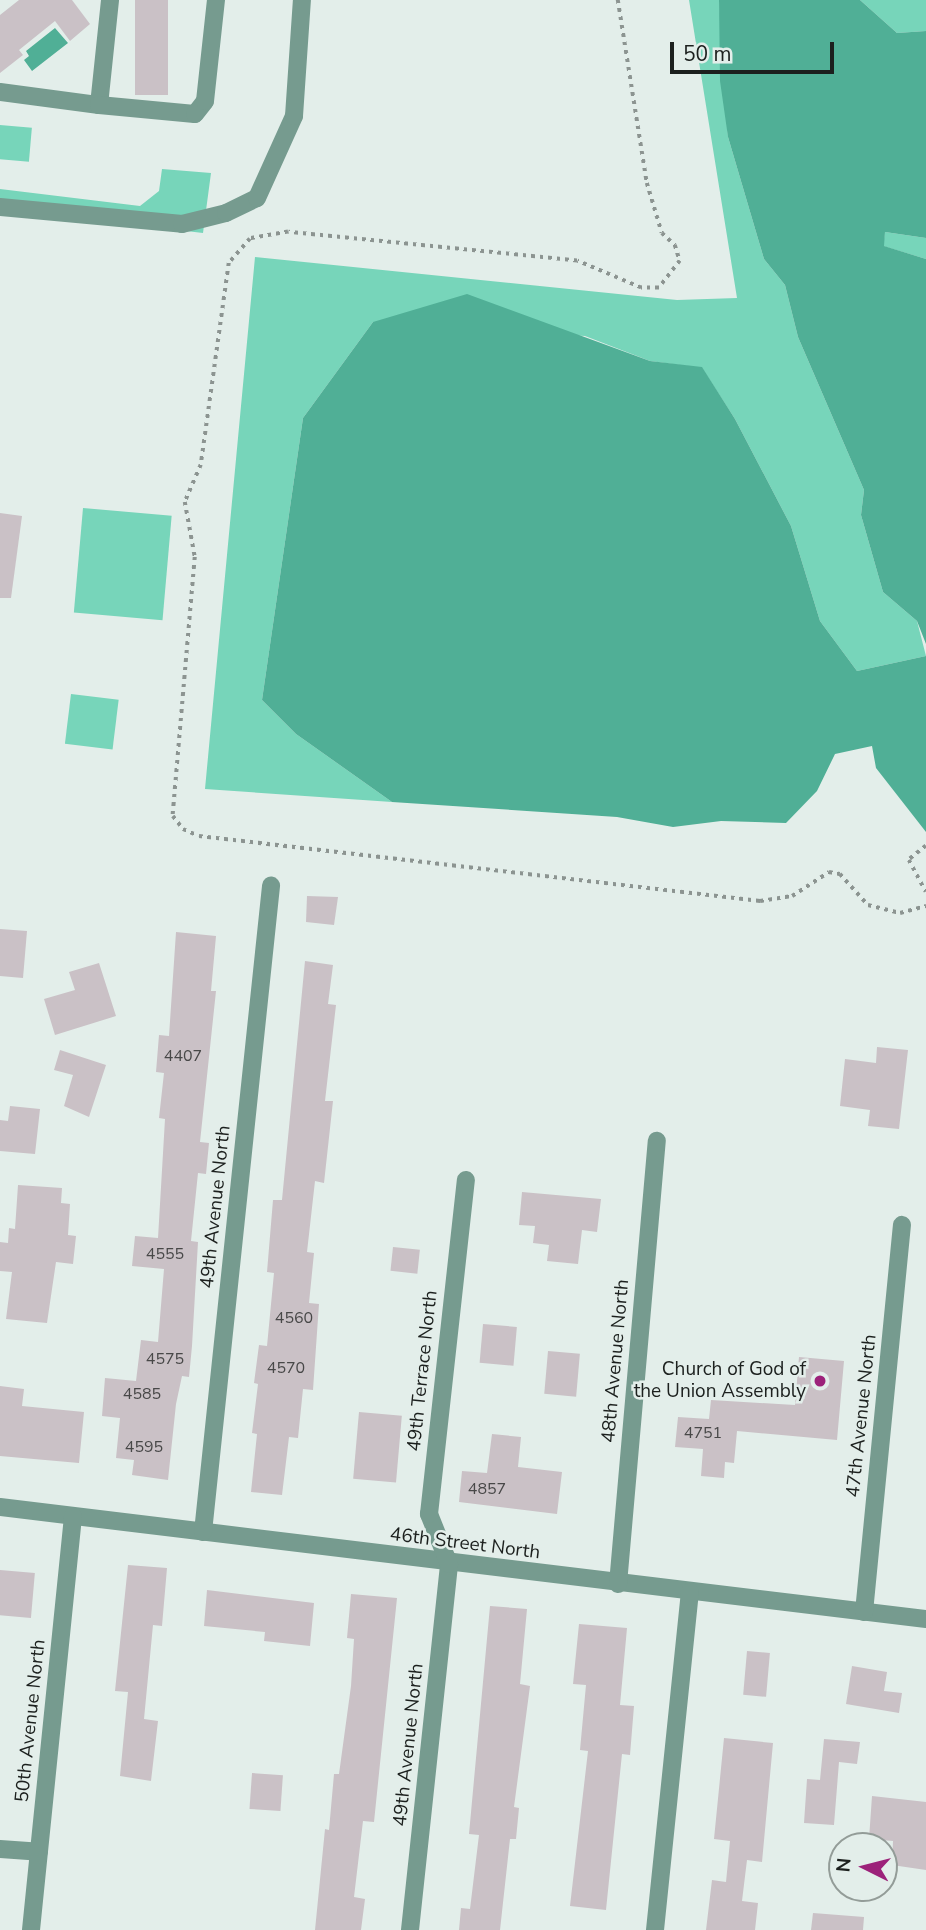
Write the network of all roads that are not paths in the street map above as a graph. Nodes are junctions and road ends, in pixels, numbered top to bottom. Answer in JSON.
{"nodes":[{"id":1,"x":110,"y":0,"type":"edge"},
{"id":2,"x":216,"y":0,"type":"edge"},
{"id":3,"x":302,"y":0,"type":"edge"},
{"id":4,"x":0,"y":92,"type":"edge"},
{"id":5,"x":99,"y":105,"type":"junction"},
{"id":6,"x":0,"y":207,"type":"edge"},
{"id":7,"x":271,"y":886,"type":"dead end"},
{"id":8,"x":657,"y":1141,"type":"dead end"},
{"id":9,"x":466,"y":1180,"type":"dead end"},
{"id":10,"x":902,"y":1225,"type":"dead end"},
{"id":11,"x":0,"y":1507,"type":"edge"},
{"id":12,"x":73,"y":1516,"type":"junction"},
{"id":13,"x":203,"y":1532,"type":"junction"},
{"id":14,"x":450,"y":1564,"type":"junction"},
{"id":15,"x":618,"y":1584,"type":"junction"},
{"id":16,"x":690,"y":1592,"type":"junction"},
{"id":17,"x":864,"y":1612,"type":"junction"},
{"id":18,"x":926,"y":1619,"type":"edge"},
{"id":19,"x":0,"y":1849,"type":"edge"},
{"id":20,"x":39,"y":1852,"type":"junction"},
{"id":21,"x":31,"y":1930,"type":"edge"},
{"id":22,"x":410,"y":1930,"type":"edge"},
{"id":23,"x":655,"y":1930,"type":"edge"}],
"edges":[{"from":1,"to":5,"type":"street"},
{"from":2,"to":5,"type":"street"},
{"from":3,"to":6,"type":"street"},
{"from":4,"to":5,"type":"street"},
{"from":7,"to":13,"type":"street","name":"49th Avenue North"},
{"from":8,"to":15,"type":"street","name":"48th Avenue North"},
{"from":9,"to":14,"type":"street","name":"49th Terrace North"},
{"from":10,"to":17,"type":"street","name":"47th Avenue North"},
{"from":11,"to":12,"type":"street","name":"46th Street North"},
{"from":12,"to":13,"type":"street","name":"46th Street North"},
{"from":12,"to":20,"type":"street","name":"50th Avenue North"},
{"from":13,"to":14,"type":"street","name":"46th Street North"},
{"from":14,"to":15,"type":"street","name":"46th Street North"},
{"from":14,"to":22,"type":"street","name":"49th Avenue North"},
{"from":15,"to":16,"type":"street","name":"46th Street North"},
{"from":16,"to":17,"type":"street","name":"46th Street North"},
{"from":16,"to":23,"type":"street"},
{"from":17,"to":18,"type":"street","name":"46th Street North"},
{"from":19,"to":20,"type":"street"},
{"from":20,"to":21,"type":"street","name":"50th Avenue North"}]}
